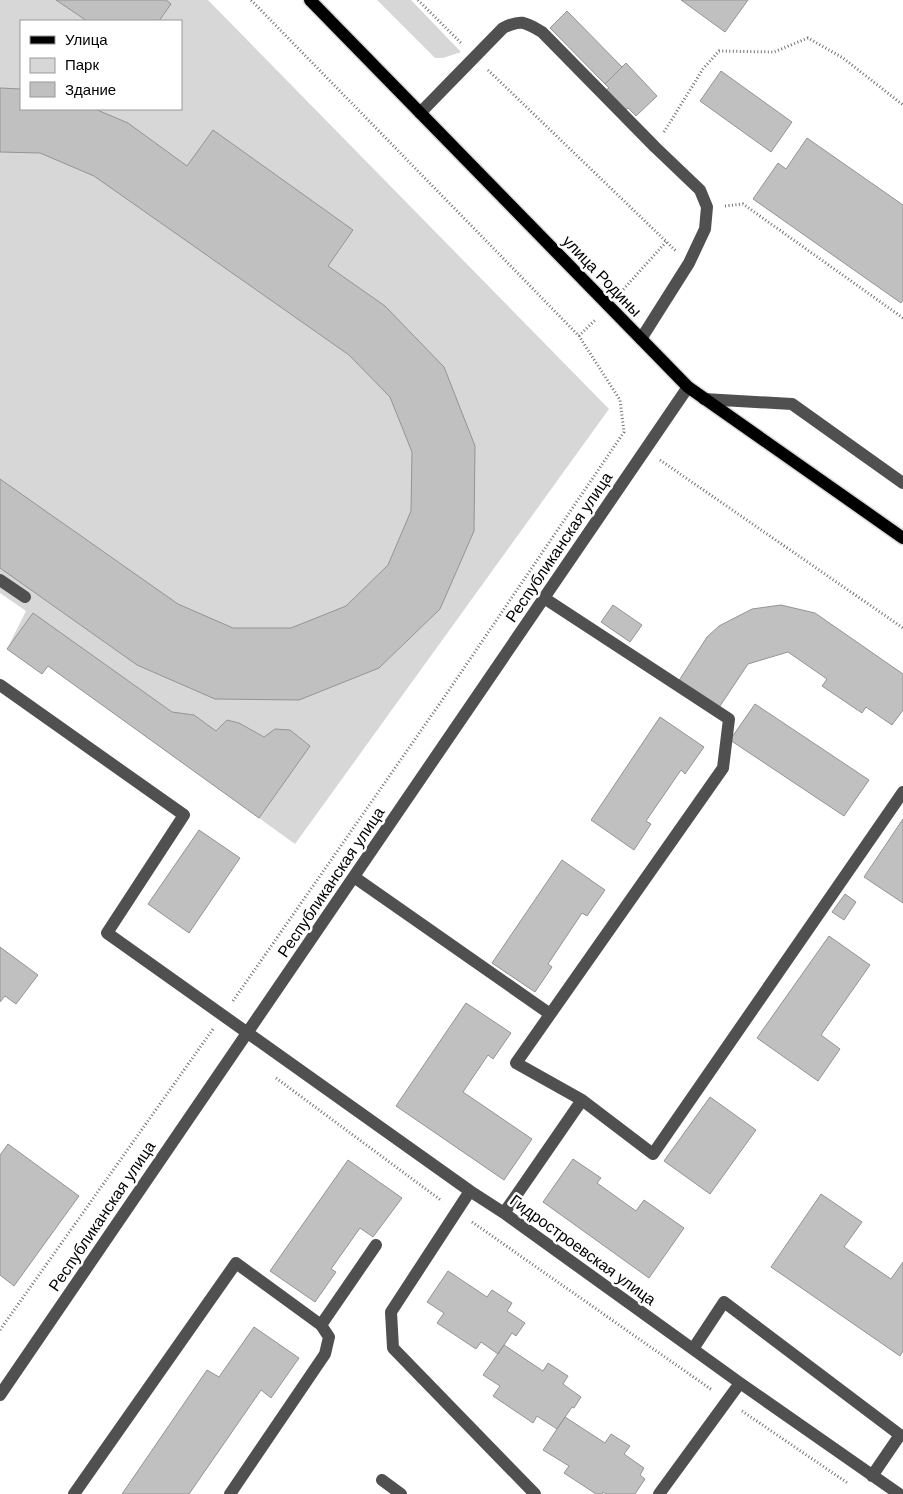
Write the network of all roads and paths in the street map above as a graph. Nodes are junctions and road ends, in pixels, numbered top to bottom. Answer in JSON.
{"nodes":[{"id":1,"x":251,"y":0,"type":"edge"},
{"id":2,"x":310,"y":0,"type":"edge"},
{"id":3,"x":418,"y":0,"type":"edge"},
{"id":4,"x":474,"y":57,"type":"junction"},
{"id":5,"x":903,"y":105,"type":"edge"},
{"id":6,"x":420,"y":113,"type":"junction"},
{"id":7,"x":655,"y":147,"type":"junction"},
{"id":8,"x":707,"y":208,"type":"junction"},
{"id":9,"x":666,"y":242,"type":"junction"},
{"id":10,"x":689,"y":263,"type":"junction"},
{"id":11,"x":609,"y":306,"type":"junction"},
{"id":12,"x":903,"y":318,"type":"edge"},
{"id":13,"x":580,"y":336,"type":"junction"},
{"id":14,"x":641,"y":340,"type":"junction"},
{"id":15,"x":688,"y":387,"type":"junction"},
{"id":16,"x":704,"y":399,"type":"junction"},
{"id":17,"x":624,"y":432,"type":"junction"},
{"id":18,"x":645,"y":450,"type":"junction"},
{"id":19,"x":903,"y":483,"type":"edge"},
{"id":20,"x":903,"y":538,"type":"edge"},
{"id":21,"x":0,"y":580,"type":"edge"},
{"id":22,"x":25,"y":598,"type":"dead end"},
{"id":23,"x":544,"y":598,"type":"junction"},
{"id":24,"x":903,"y":628,"type":"edge"},
{"id":25,"x":0,"y":685,"type":"edge"},
{"id":26,"x":903,"y":792,"type":"edge"},
{"id":27,"x":354,"y":877,"type":"junction"},
{"id":28,"x":550,"y":1014,"type":"junction"},
{"id":29,"x":223,"y":1015,"type":"junction"},
{"id":30,"x":248,"y":1033,"type":"junction"},
{"id":31,"x":273,"y":1076,"type":"dead end"},
{"id":32,"x":582,"y":1100,"type":"junction"},
{"id":33,"x":470,"y":1191,"type":"junction"},
{"id":34,"x":457,"y":1212,"type":"junction"},
{"id":35,"x":504,"y":1213,"type":"junction"},
{"id":36,"x":376,"y":1245,"type":"dead end"},
{"id":37,"x":321,"y":1325,"type":"junction"},
{"id":38,"x":0,"y":1330,"type":"edge"},
{"id":39,"x":692,"y":1349,"type":"junction"},
{"id":40,"x":740,"y":1383,"type":"junction"},
{"id":41,"x":0,"y":1394,"type":"edge"},
{"id":42,"x":728,"y":1401,"type":"junction"},
{"id":43,"x":872,"y":1476,"type":"junction"},
{"id":44,"x":382,"y":1480,"type":"dead end"},
{"id":45,"x":856,"y":1488,"type":"dead end"},
{"id":46,"x":522,"y":1489,"type":"edge"},
{"id":47,"x":74,"y":1494,"type":"edge"},
{"id":48,"x":230,"y":1494,"type":"edge"},
{"id":49,"x":401,"y":1494,"type":"edge"},
{"id":50,"x":535,"y":1494,"type":"edge"},
{"id":51,"x":659,"y":1494,"type":"edge"},
{"id":52,"x":899,"y":1494,"type":"edge"}],
"edges":[{"from":1,"to":13,"type":"path"},
{"from":2,"to":6,"type":"main road","name":"улица Родины"},
{"from":3,"to":4,"type":"path"},
{"from":4,"to":6,"type":"street"},
{"from":4,"to":7,"type":"street"},
{"from":4,"to":9,"type":"path"},
{"from":5,"to":7,"type":"path"},
{"from":6,"to":11,"type":"main road","name":"улица Родины"},
{"from":7,"to":8,"type":"street"},
{"from":8,"to":10,"type":"street"},
{"from":8,"to":12,"type":"path"},
{"from":9,"to":10,"type":"path"},
{"from":9,"to":11,"type":"path"},
{"from":10,"to":14,"type":"street"},
{"from":11,"to":13,"type":"path"},
{"from":11,"to":14,"type":"main road","name":"улица Родины"},
{"from":13,"to":17,"type":"path"},
{"from":14,"to":15,"type":"main road","name":"улица Родины"},
{"from":15,"to":16,"type":"main road","name":"улица Родины"},
{"from":15,"to":18,"type":"street","name":"Республиканская улица"},
{"from":16,"to":19,"type":"street"},
{"from":16,"to":20,"type":"main road","name":"улица Родины"},
{"from":17,"to":18,"type":"path"},
{"from":17,"to":29,"type":"path"},
{"from":18,"to":23,"type":"street","name":"Республиканская улица"},
{"from":18,"to":24,"type":"path"},
{"from":21,"to":22,"type":"street"},
{"from":23,"to":27,"type":"street","name":"Республиканская улица"},
{"from":23,"to":28,"type":"street"},
{"from":25,"to":29,"type":"street","name":"Гидростроевская улица"},
{"from":26,"to":32,"type":"street"},
{"from":27,"to":28,"type":"street"},
{"from":27,"to":30,"type":"street","name":"Республиканская улица"},
{"from":28,"to":32,"type":"street"},
{"from":29,"to":30,"type":"street","name":"Гидростроевская улица"},
{"from":29,"to":38,"type":"path"},
{"from":30,"to":33,"type":"street","name":"Гидростроевская улица"},
{"from":30,"to":41,"type":"street","name":"Республиканская улица"},
{"from":31,"to":34,"type":"path"},
{"from":32,"to":35,"type":"street"},
{"from":33,"to":34,"type":"street"},
{"from":33,"to":35,"type":"street","name":"Гидростроевская улица"},
{"from":34,"to":42,"type":"path"},
{"from":34,"to":46,"type":"street"},
{"from":35,"to":39,"type":"street","name":"Гидростроевская улица"},
{"from":36,"to":37,"type":"street"},
{"from":37,"to":47,"type":"street"},
{"from":37,"to":48,"type":"street"},
{"from":39,"to":40,"type":"street","name":"Гидростроевская улица"},
{"from":39,"to":43,"type":"street"},
{"from":40,"to":42,"type":"street"},
{"from":40,"to":43,"type":"street","name":"Гидростроевская улица"},
{"from":42,"to":45,"type":"path"},
{"from":42,"to":51,"type":"street"},
{"from":43,"to":52,"type":"street","name":"Гидростроевская улица"},
{"from":44,"to":49,"type":"street"},
{"from":46,"to":50,"type":"street"}]}
